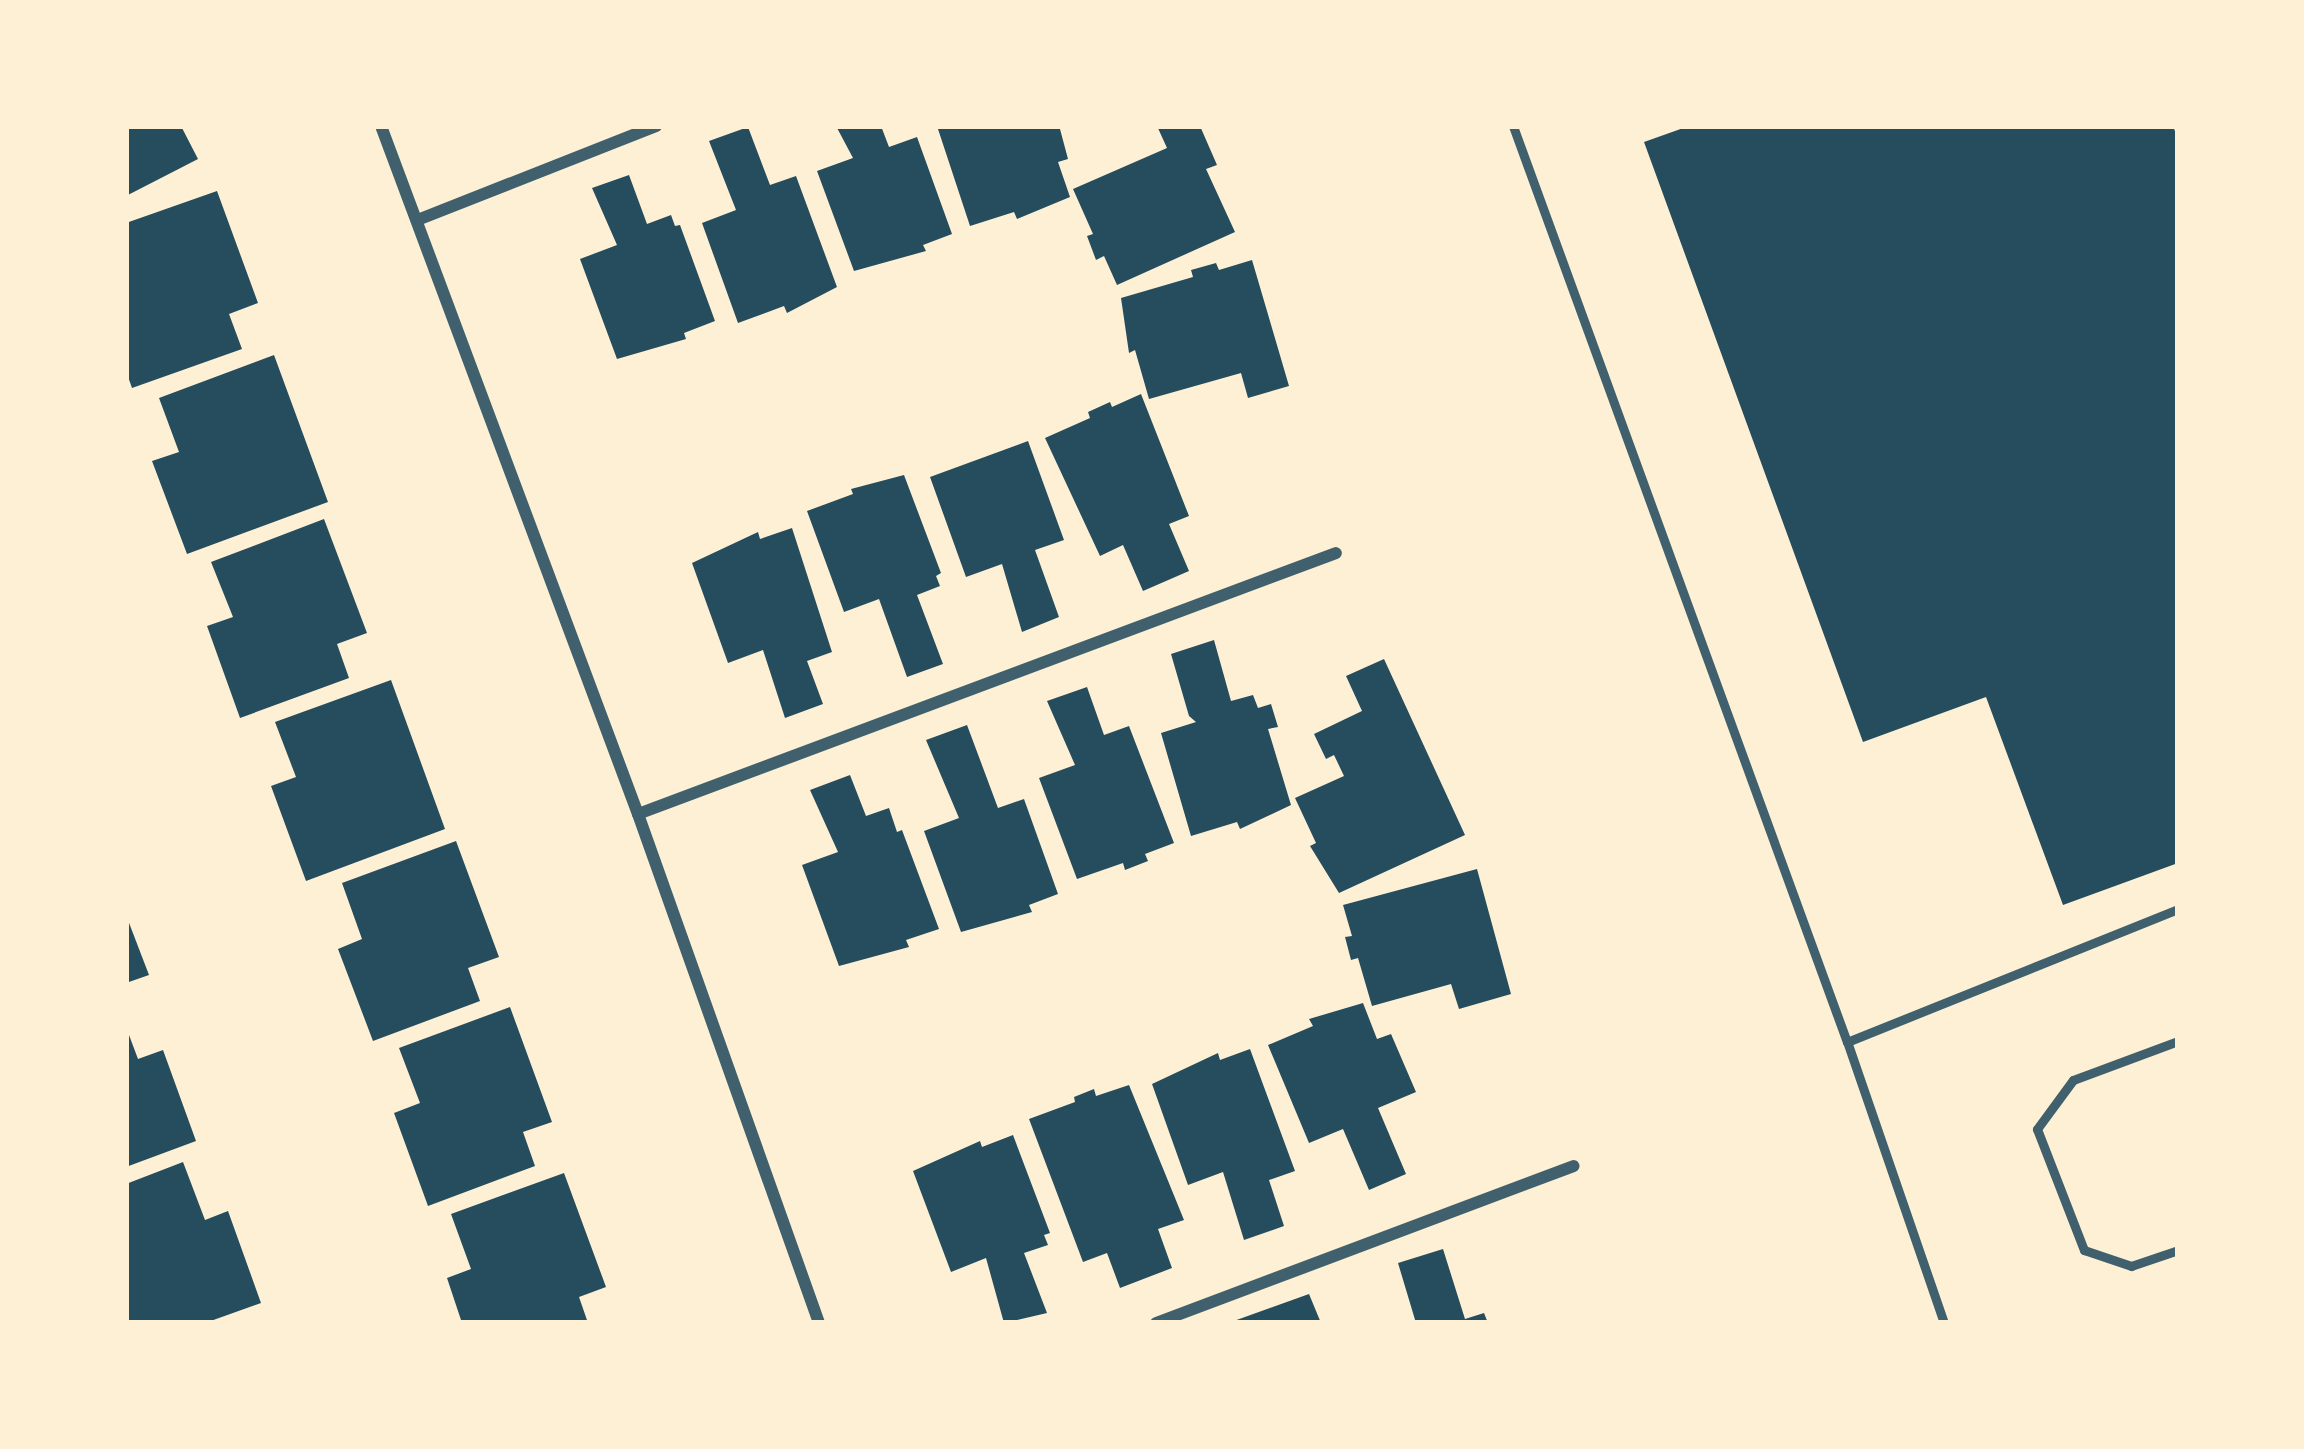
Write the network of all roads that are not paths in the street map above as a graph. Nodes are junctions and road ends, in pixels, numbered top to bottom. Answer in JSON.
{"nodes":[{"id":1,"x":381,"y":126,"type":"edge"},
{"id":2,"x":656,"y":126,"type":"edge"},
{"id":3,"x":1513,"y":126,"type":"edge"},
{"id":4,"x":420,"y":219,"type":"junction"},
{"id":5,"x":1336,"y":554,"type":"dead end"},
{"id":6,"x":638,"y":814,"type":"junction"},
{"id":7,"x":2178,"y":910,"type":"edge"},
{"id":8,"x":2178,"y":1041,"type":"edge"},
{"id":9,"x":1846,"y":1042,"type":"junction"},
{"id":10,"x":1573,"y":1166,"type":"dead end"},
{"id":11,"x":2178,"y":1250,"type":"edge"},
{"id":12,"x":819,"y":1323,"type":"edge"},
{"id":13,"x":1156,"y":1323,"type":"edge"},
{"id":14,"x":1944,"y":1323,"type":"edge"}],
"edges":[{"from":1,"to":4,"type":"street"},
{"from":2,"to":4,"type":"street"},
{"from":3,"to":9,"type":"lane"},
{"from":4,"to":6,"type":"street"},
{"from":5,"to":6,"type":"street"},
{"from":6,"to":12,"type":"street"},
{"from":7,"to":9,"type":"lane"},
{"from":8,"to":11,"type":"lane"},
{"from":9,"to":14,"type":"lane"},
{"from":10,"to":13,"type":"street"}]}
